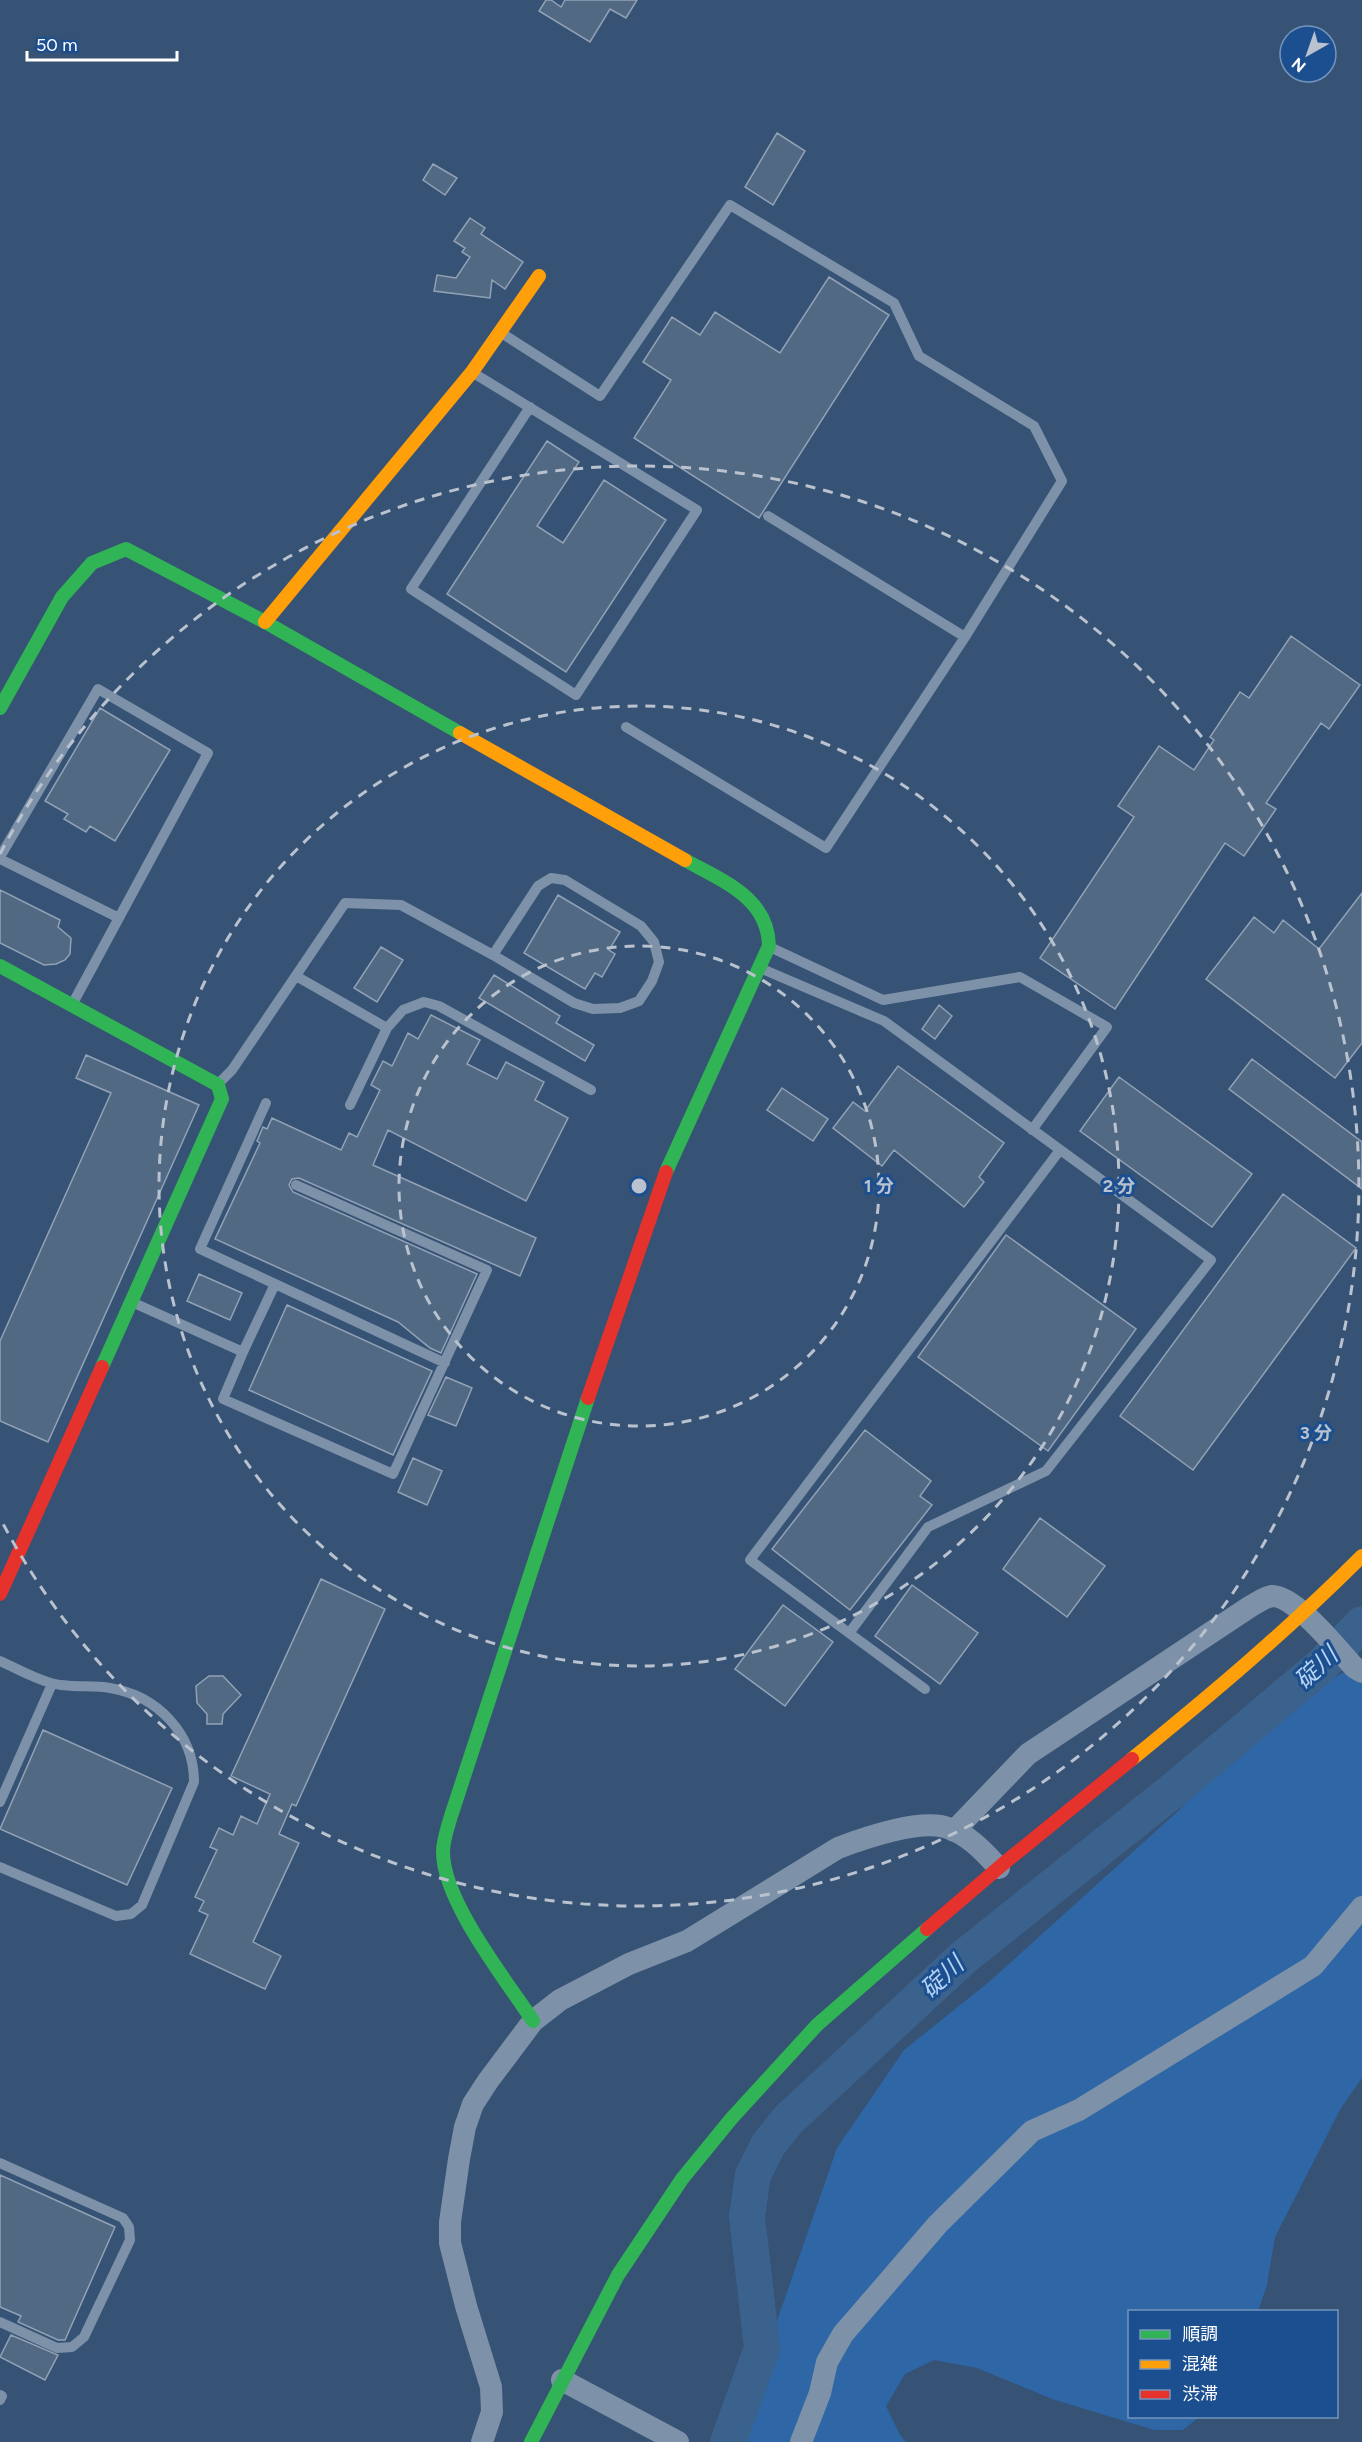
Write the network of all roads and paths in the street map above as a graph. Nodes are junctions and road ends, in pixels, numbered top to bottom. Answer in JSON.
{"nodes":[{"id":1,"x":539,"y":276,"type":"dead end"},
{"id":2,"x":500,"y":333,"type":"junction"},
{"id":3,"x":472,"y":372,"type":"junction"},
{"id":4,"x":530,"y":407,"type":"junction"},
{"id":5,"x":768,"y":516,"type":"dead end"},
{"id":6,"x":266,"y":622,"type":"junction"},
{"id":7,"x":965,"y":637,"type":"junction"},
{"id":8,"x":0,"y":708,"type":"edge"},
{"id":9,"x":626,"y":727,"type":"dead end"},
{"id":10,"x":0,"y":858,"type":"edge"},
{"id":11,"x":119,"y":918,"type":"junction"},
{"id":12,"x":769,"y":946,"type":"junction"},
{"id":13,"x":493,"y":955,"type":"junction"},
{"id":14,"x":0,"y":966,"type":"edge"},
{"id":15,"x":760,"y":968,"type":"junction"},
{"id":16,"x":296,"y":975,"type":"junction"},
{"id":17,"x":72,"y":1006,"type":"junction"},
{"id":18,"x":387,"y":1028,"type":"junction"},
{"id":19,"x":218,"y":1085,"type":"junction"},
{"id":20,"x":591,"y":1090,"type":"dead end"},
{"id":21,"x":266,"y":1103,"type":"dead end"},
{"id":22,"x":350,"y":1105,"type":"dead end"},
{"id":23,"x":1032,"y":1130,"type":"junction"},
{"id":24,"x":1060,"y":1150,"type":"junction"},
{"id":25,"x":296,"y":1185,"type":"dead end"},
{"id":26,"x":275,"y":1284,"type":"junction"},
{"id":27,"x":131,"y":1301,"type":"junction"},
{"id":28,"x":243,"y":1352,"type":"junction"},
{"id":29,"x":445,"y":1363,"type":"junction"},
{"id":30,"x":1362,"y":1556,"type":"edge"},
{"id":31,"x":0,"y":1594,"type":"edge"},
{"id":32,"x":1304,"y":1614,"type":"junction"},
{"id":33,"x":850,"y":1632,"type":"junction"},
{"id":34,"x":0,"y":1661,"type":"edge"},
{"id":35,"x":1358,"y":1670,"type":"edge"},
{"id":36,"x":52,"y":1684,"type":"junction"},
{"id":37,"x":925,"y":1689,"type":"dead end"},
{"id":38,"x":0,"y":1802,"type":"edge"},
{"id":39,"x":954,"y":1831,"type":"junction"},
{"id":40,"x":0,"y":1867,"type":"edge"},
{"id":41,"x":999,"y":1868,"type":"junction"},
{"id":42,"x":1362,"y":1907,"type":"edge"},
{"id":43,"x":534,"y":2021,"type":"junction"},
{"id":44,"x":0,"y":2163,"type":"edge"},
{"id":45,"x":0,"y":2322,"type":"edge"},
{"id":46,"x":562,"y":2380,"type":"junction"},
{"id":47,"x":0,"y":2395,"type":"edge"},
{"id":48,"x":0,"y":2400,"type":"edge"},
{"id":49,"x":482,"y":2442,"type":"edge"},
{"id":50,"x":531,"y":2442,"type":"edge"},
{"id":51,"x":678,"y":2442,"type":"edge"},
{"id":52,"x":801,"y":2442,"type":"edge"}],
"edges":[{"from":1,"to":2,"type":"street"},
{"from":2,"to":3,"type":"street"},
{"from":2,"to":7,"type":"lane"},
{"from":3,"to":4,"type":"lane"},
{"from":3,"to":6,"type":"street"},
{"from":4,"to":4,"type":"lane"},
{"from":5,"to":7,"type":"lane"},
{"from":6,"to":8,"type":"street"},
{"from":6,"to":12,"type":"street"},
{"from":7,"to":9,"type":"lane"},
{"from":10,"to":11,"type":"lane"},
{"from":10,"to":11,"type":"lane"},
{"from":11,"to":17,"type":"lane"},
{"from":12,"to":15,"type":"street"},
{"from":12,"to":23,"type":"lane"},
{"from":13,"to":13,"type":"lane"},
{"from":13,"to":16,"type":"lane"},
{"from":14,"to":17,"type":"street"},
{"from":15,"to":23,"type":"lane"},
{"from":15,"to":43,"type":"street"},
{"from":16,"to":18,"type":"lane"},
{"from":16,"to":19,"type":"lane"},
{"from":17,"to":19,"type":"street"},
{"from":18,"to":20,"type":"lane"},
{"from":18,"to":22,"type":"lane"},
{"from":19,"to":27,"type":"street"},
{"from":21,"to":26,"type":"lane"},
{"from":23,"to":24,"type":"lane"},
{"from":24,"to":33,"type":"lane"},
{"from":24,"to":33,"type":"lane"},
{"from":25,"to":29,"type":"lane"},
{"from":26,"to":28,"type":"lane"},
{"from":26,"to":29,"type":"lane"},
{"from":27,"to":28,"type":"lane"},
{"from":27,"to":31,"type":"street"},
{"from":28,"to":29,"type":"lane"},
{"from":30,"to":32,"type":"street"},
{"from":32,"to":35,"type":"street"},
{"from":32,"to":39,"type":"street"},
{"from":32,"to":41,"type":"street"},
{"from":33,"to":37,"type":"lane"},
{"from":34,"to":36,"type":"lane"},
{"from":36,"to":38,"type":"lane"},
{"from":36,"to":40,"type":"lane"},
{"from":39,"to":41,"type":"street"},
{"from":39,"to":43,"type":"street"},
{"from":41,"to":46,"type":"street"},
{"from":42,"to":52,"type":"street"},
{"from":43,"to":49,"type":"street"},
{"from":44,"to":45,"type":"lane"},
{"from":46,"to":50,"type":"street"},
{"from":46,"to":51,"type":"street"},
{"from":47,"to":48,"type":"lane"}]}
